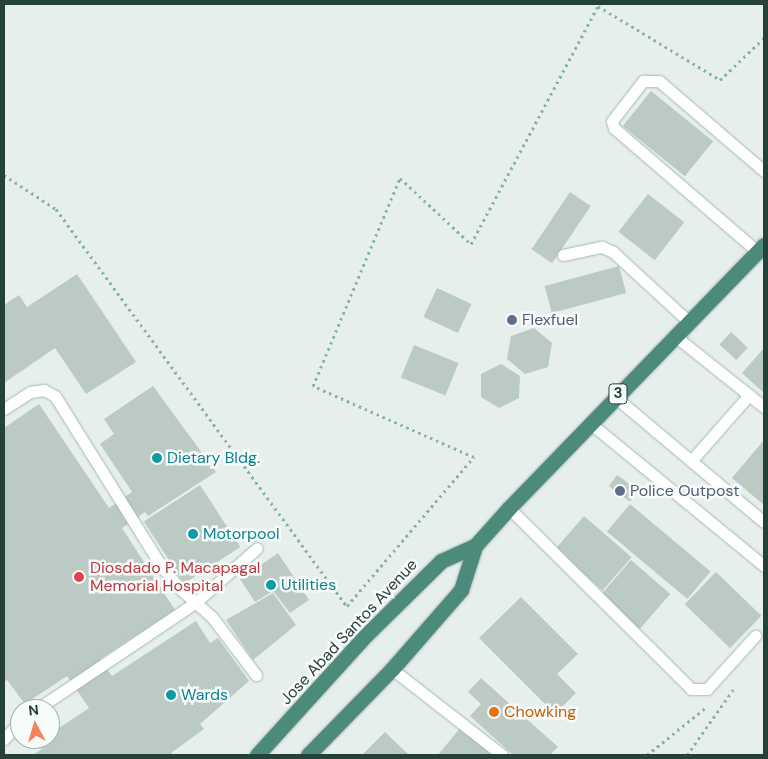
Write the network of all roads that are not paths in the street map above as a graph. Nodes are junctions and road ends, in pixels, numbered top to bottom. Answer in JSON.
{"nodes":[{"id":1,"x":764,"y":171,"type":"edge"},
{"id":2,"x":761,"y":249,"type":"edge"},
{"id":3,"x":563,"y":255,"type":"dead end"},
{"id":4,"x":689,"y":322,"type":"junction"},
{"id":5,"x":675,"y":336,"type":"junction"},
{"id":6,"x":749,"y":395,"type":"junction"},
{"id":7,"x":615,"y":398,"type":"junction"},
{"id":8,"x":764,"y":408,"type":"edge"},
{"id":9,"x":4,"y":409,"type":"edge"},
{"id":10,"x":590,"y":424,"type":"junction"},
{"id":11,"x":691,"y":461,"type":"junction"},
{"id":12,"x":509,"y":508,"type":"junction"},
{"id":13,"x":764,"y":522,"type":"edge"},
{"id":14,"x":475,"y":546,"type":"junction"},
{"id":15,"x":257,"y":548,"type":"dead end"},
{"id":16,"x":764,"y":566,"type":"edge"},
{"id":17,"x":196,"y":602,"type":"junction"},
{"id":18,"x":756,"y":636,"type":"dead end"},
{"id":19,"x":392,"y":669,"type":"junction"},
{"id":20,"x":256,"y":675,"type":"dead end"},
{"id":21,"x":52,"y":699,"type":"edge"},
{"id":22,"x":257,"y":755,"type":"edge"},
{"id":23,"x":308,"y":755,"type":"edge"},
{"id":24,"x":502,"y":755,"type":"edge"}],
"edges":[{"from":1,"to":2,"type":"lane"},
{"from":2,"to":4,"type":"highway","name":"Jose Abad Santos Avenue","number":"3"},
{"from":3,"to":4,"type":"lane"},
{"from":4,"to":5,"type":"highway","name":"Jose Abad Santos Avenue","number":"3"},
{"from":5,"to":6,"type":"lane"},
{"from":5,"to":7,"type":"highway","name":"Jose Abad Santos Avenue","number":"3"},
{"from":6,"to":8,"type":"lane"},
{"from":6,"to":11,"type":"lane"},
{"from":7,"to":10,"type":"highway","name":"Jose Abad Santos Avenue","number":"3"},
{"from":7,"to":11,"type":"lane"},
{"from":9,"to":17,"type":"lane"},
{"from":10,"to":12,"type":"highway","name":"Jose Abad Santos Avenue","number":"3"},
{"from":10,"to":16,"type":"lane"},
{"from":11,"to":13,"type":"lane"},
{"from":12,"to":14,"type":"highway","name":"Jose Abad Santos Avenue","number":"3"},
{"from":12,"to":18,"type":"lane"},
{"from":14,"to":19,"type":"highway","name":"Jose Abad Santos Avenue","number":"3"},
{"from":14,"to":22,"type":"highway","name":"Jose Abad Santos Avenue","number":"3"},
{"from":15,"to":17,"type":"lane"},
{"from":17,"to":20,"type":"lane"},
{"from":17,"to":21,"type":"lane"},
{"from":19,"to":23,"type":"highway","name":"Jose Abad Santos Avenue","number":"3"},
{"from":19,"to":24,"type":"lane"}]}
